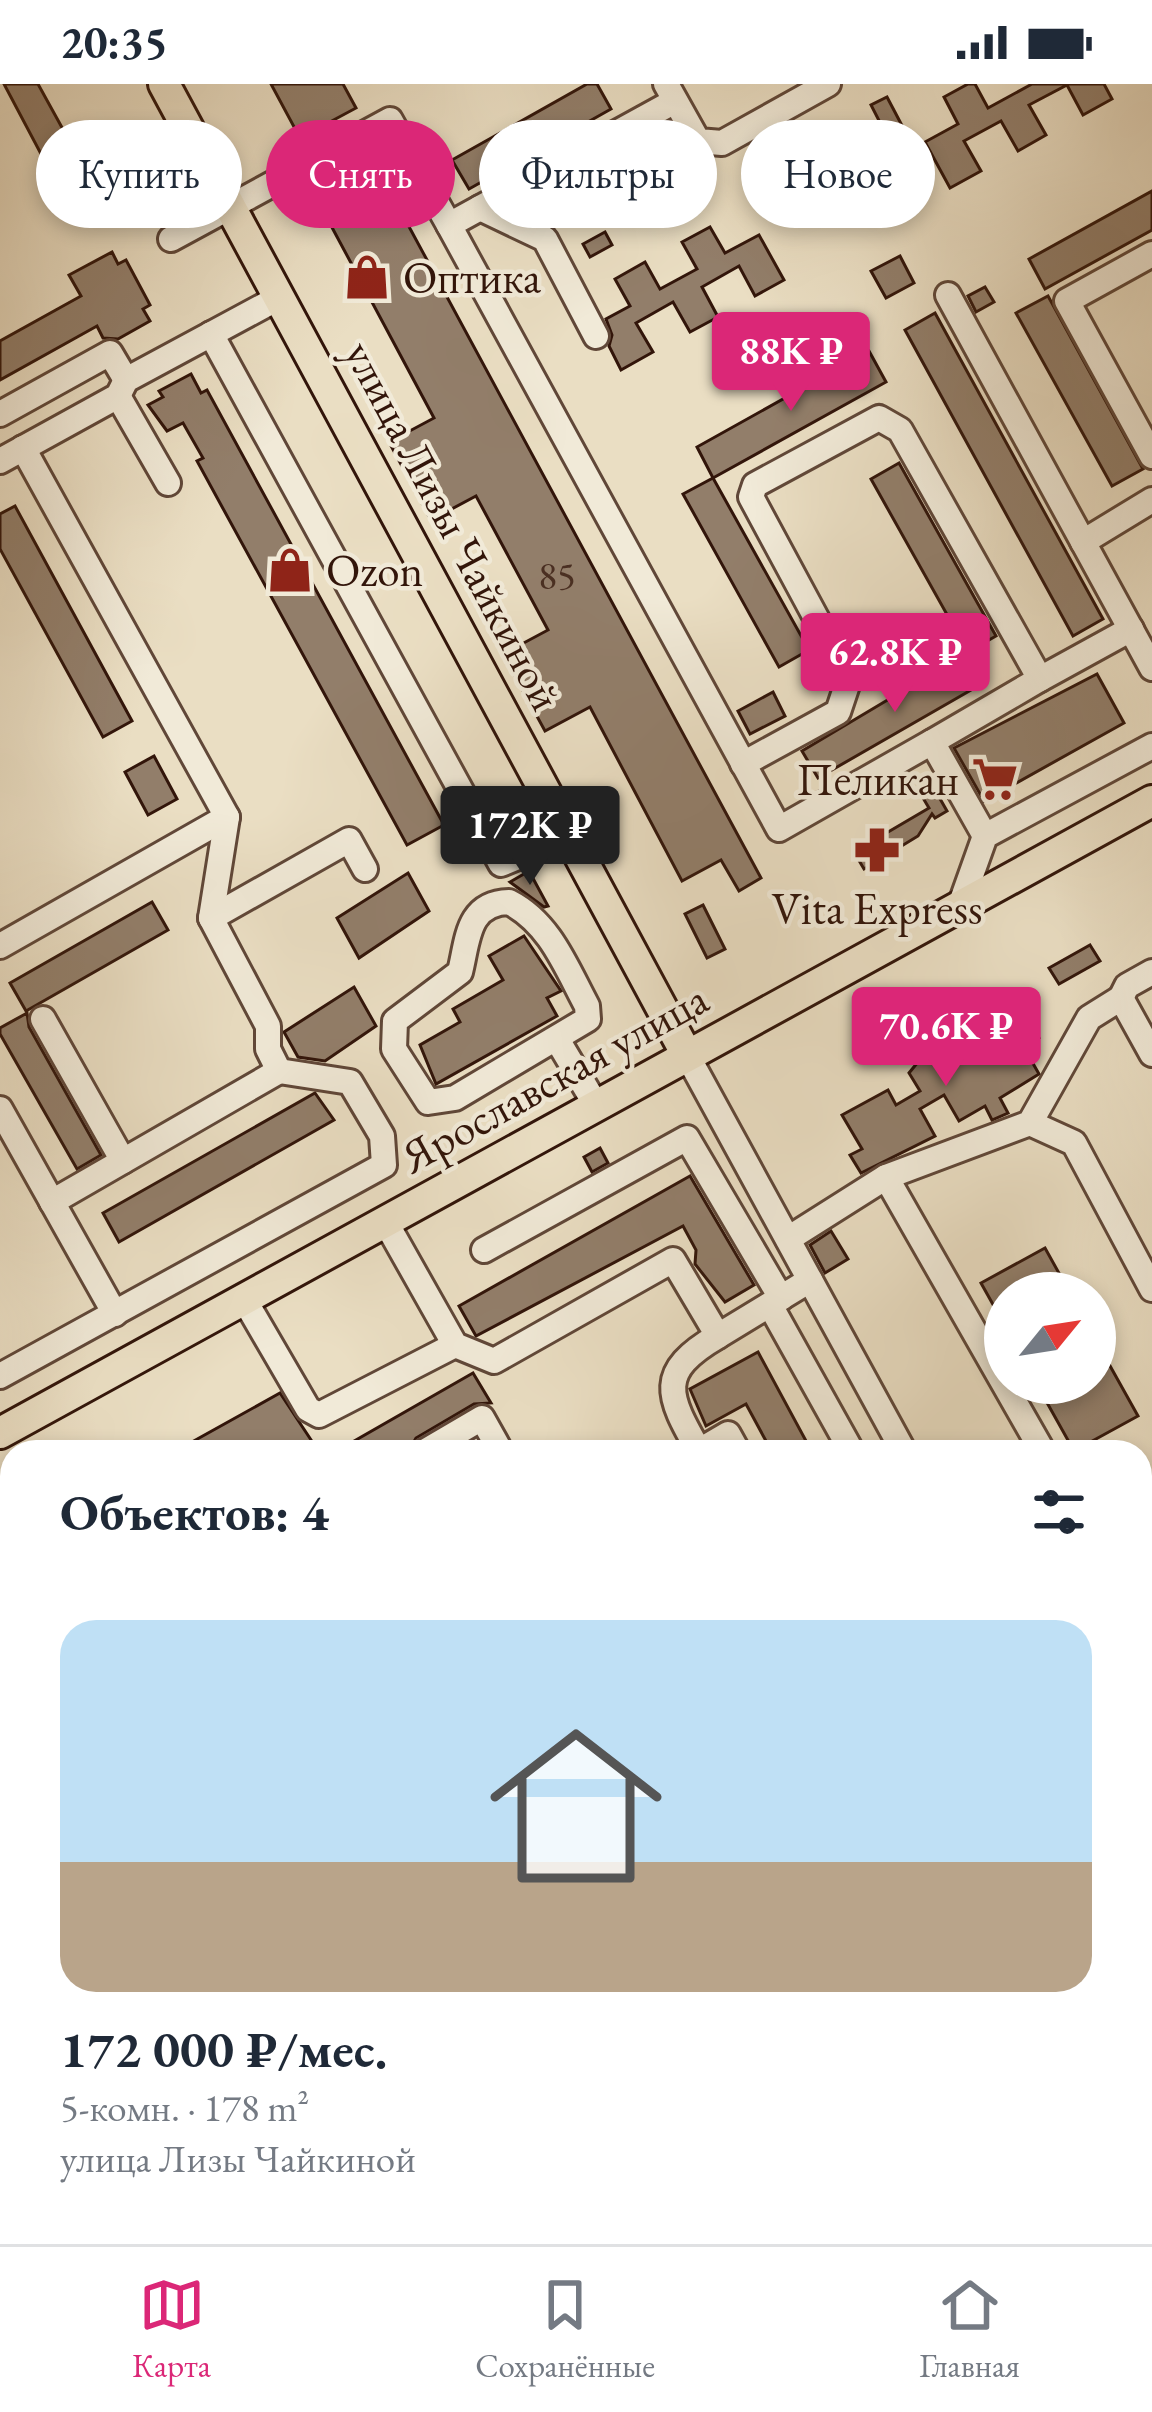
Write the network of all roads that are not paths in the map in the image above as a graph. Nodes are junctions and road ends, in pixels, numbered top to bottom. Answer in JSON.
{"nodes":[{"id":1,"x":164,"y":84,"type":"edge"},
{"id":2,"x":828,"y":84,"type":"edge"},
{"id":3,"x":670,"y":92,"type":"edge"},
{"id":4,"x":184,"y":120,"type":"edge"},
{"id":5,"x":624,"y":120,"type":"edge"},
{"id":6,"x":242,"y":227,"type":"edge"},
{"id":7,"x":190,"y":228,"type":"edge"},
{"id":8,"x":451,"y":228,"type":"edge"},
{"id":9,"x":522,"y":228,"type":"edge"},
{"id":10,"x":171,"y":238,"type":"dead end"},
{"id":11,"x":1152,"y":254,"type":"edge"},
{"id":12,"x":948,"y":295,"type":"dead end"},
{"id":13,"x":280,"y":297,"type":"junction"},
{"id":14,"x":211,"y":334,"type":"junction"},
{"id":15,"x":596,"y":336,"type":"dead end"},
{"id":16,"x":122,"y":388,"type":"junction"},
{"id":17,"x":0,"y":414,"type":"edge"},
{"id":18,"x":23,"y":448,"type":"junction"},
{"id":19,"x":1152,"y":456,"type":"edge"},
{"id":20,"x":0,"y":461,"type":"edge"},
{"id":21,"x":168,"y":483,"type":"dead end"},
{"id":22,"x":1152,"y":500,"type":"edge"},
{"id":23,"x":1083,"y":542,"type":"junction"},
{"id":24,"x":1144,"y":649,"type":"edge"},
{"id":25,"x":1040,"y":679,"type":"junction"},
{"id":26,"x":932,"y":742,"type":"junction"},
{"id":27,"x":1152,"y":746,"type":"edge"},
{"id":28,"x":743,"y":764,"type":"junction"},
{"id":29,"x":1152,"y":801,"type":"edge"},
{"id":30,"x":227,"y":817,"type":"junction"},
{"id":31,"x":569,"y":836,"type":"junction"},
{"id":32,"x":985,"y":836,"type":"junction"},
{"id":33,"x":365,"y":868,"type":"dead end"},
{"id":34,"x":960,"y":906,"type":"junction"},
{"id":35,"x":211,"y":919,"type":"junction"},
{"id":36,"x":0,"y":946,"type":"edge"},
{"id":37,"x":1152,"y":972,"type":"edge"},
{"id":38,"x":1120,"y":998,"type":"junction"},
{"id":39,"x":43,"y":1019,"type":"dead end"},
{"id":40,"x":558,"y":1041,"type":"junction"},
{"id":41,"x":1152,"y":1054,"type":"edge"},
{"id":42,"x":687,"y":1055,"type":"junction"},
{"id":43,"x":279,"y":1071,"type":"junction"},
{"id":44,"x":596,"y":1105,"type":"junction"},
{"id":45,"x":0,"y":1109,"type":"edge"},
{"id":46,"x":1030,"y":1123,"type":"junction"},
{"id":47,"x":123,"y":1161,"type":"junction"},
{"id":48,"x":886,"y":1178,"type":"junction"},
{"id":49,"x":52,"y":1202,"type":"junction"},
{"id":50,"x":386,"y":1221,"type":"junction"},
{"id":51,"x":788,"y":1238,"type":"junction"},
{"id":52,"x":484,"y":1250,"type":"dead end"},
{"id":53,"x":810,"y":1280,"type":"junction"},
{"id":54,"x":1152,"y":1289,"type":"edge"},
{"id":55,"x":244,"y":1299,"type":"junction"},
{"id":56,"x":775,"y":1301,"type":"junction"},
{"id":57,"x":115,"y":1314,"type":"junction"},
{"id":58,"x":718,"y":1336,"type":"junction"},
{"id":59,"x":454,"y":1345,"type":"junction"},
{"id":60,"x":0,"y":1376,"type":"edge"},
{"id":61,"x":0,"y":1432,"type":"edge"},
{"id":62,"x":444,"y":1440,"type":"edge"},
{"id":63,"x":494,"y":1440,"type":"edge"},
{"id":64,"x":693,"y":1440,"type":"edge"},
{"id":65,"x":846,"y":1440,"type":"edge"},
{"id":66,"x":897,"y":1440,"type":"edge"},
{"id":67,"x":1036,"y":1440,"type":"edge"}],
"edges":[{"from":1,"to":4,"type":"main road","name":"улица Лизы Чайкиной"},
{"from":2,"to":3,"type":"street"},
{"from":3,"to":5,"type":"street"},
{"from":6,"to":13,"type":"main road","name":"улица Лизы Чайкиной"},
{"from":7,"to":10,"type":"street"},
{"from":8,"to":28,"type":"street"},
{"from":9,"to":15,"type":"street"},
{"from":11,"to":19,"type":"street"},
{"from":12,"to":23,"type":"street"},
{"from":13,"to":14,"type":"street"},
{"from":13,"to":31,"type":"main road","name":"улица Лизы Чайкиной"},
{"from":14,"to":16,"type":"street"},
{"from":14,"to":31,"type":"street"},
{"from":16,"to":17,"type":"street"},
{"from":16,"to":18,"type":"street"},
{"from":16,"to":21,"type":"street"},
{"from":18,"to":20,"type":"street"},
{"from":18,"to":30,"type":"street"},
{"from":22,"to":23,"type":"street"},
{"from":23,"to":24,"type":"street"},
{"from":24,"to":25,"type":"street"},
{"from":25,"to":26,"type":"street"},
{"from":25,"to":28,"type":"street"},
{"from":26,"to":28,"type":"street"},
{"from":26,"to":32,"type":"street"},
{"from":27,"to":32,"type":"street"},
{"from":29,"to":34,"type":"main road","name":"Ярославская улица"},
{"from":30,"to":35,"type":"street"},
{"from":30,"to":36,"type":"street"},
{"from":31,"to":42,"type":"main road","name":"улица Лизы Чайкиной"},
{"from":32,"to":34,"type":"street"},
{"from":33,"to":35,"type":"street"},
{"from":34,"to":42,"type":"main road","name":"Ярославская улица"},
{"from":35,"to":43,"type":"street"},
{"from":37,"to":38,"type":"street"},
{"from":38,"to":41,"type":"street"},
{"from":38,"to":46,"type":"street"},
{"from":39,"to":47,"type":"street"},
{"from":40,"to":40,"type":"street"},
{"from":40,"to":44,"type":"street"},
{"from":42,"to":44,"type":"main road","name":"Ярославская улица"},
{"from":42,"to":51,"type":"street","name":"улица Лизы Чайкиной"},
{"from":43,"to":47,"type":"street"},
{"from":43,"to":57,"type":"street"},
{"from":44,"to":50,"type":"main road","name":"Ярославская улица"},
{"from":45,"to":49,"type":"street"},
{"from":46,"to":48,"type":"street"},
{"from":46,"to":54,"type":"street"},
{"from":47,"to":49,"type":"street"},
{"from":48,"to":51,"type":"street"},
{"from":48,"to":67,"type":"street"},
{"from":49,"to":57,"type":"street"},
{"from":50,"to":55,"type":"main road","name":"Ярославская улица"},
{"from":50,"to":59,"type":"street"},
{"from":51,"to":53,"type":"street","name":"улица Лизы Чайкиной"},
{"from":52,"to":56,"type":"street"},
{"from":53,"to":56,"type":"street"},
{"from":53,"to":66,"type":"street","name":"улица Лизы Чайкиной"},
{"from":55,"to":59,"type":"street"},
{"from":55,"to":61,"type":"main road","name":"Ярославская улица"},
{"from":56,"to":58,"type":"street"},
{"from":56,"to":65,"type":"street"},
{"from":57,"to":60,"type":"street"},
{"from":58,"to":59,"type":"street"},
{"from":58,"to":64,"type":"street"},
{"from":62,"to":63,"type":"street"}]}
